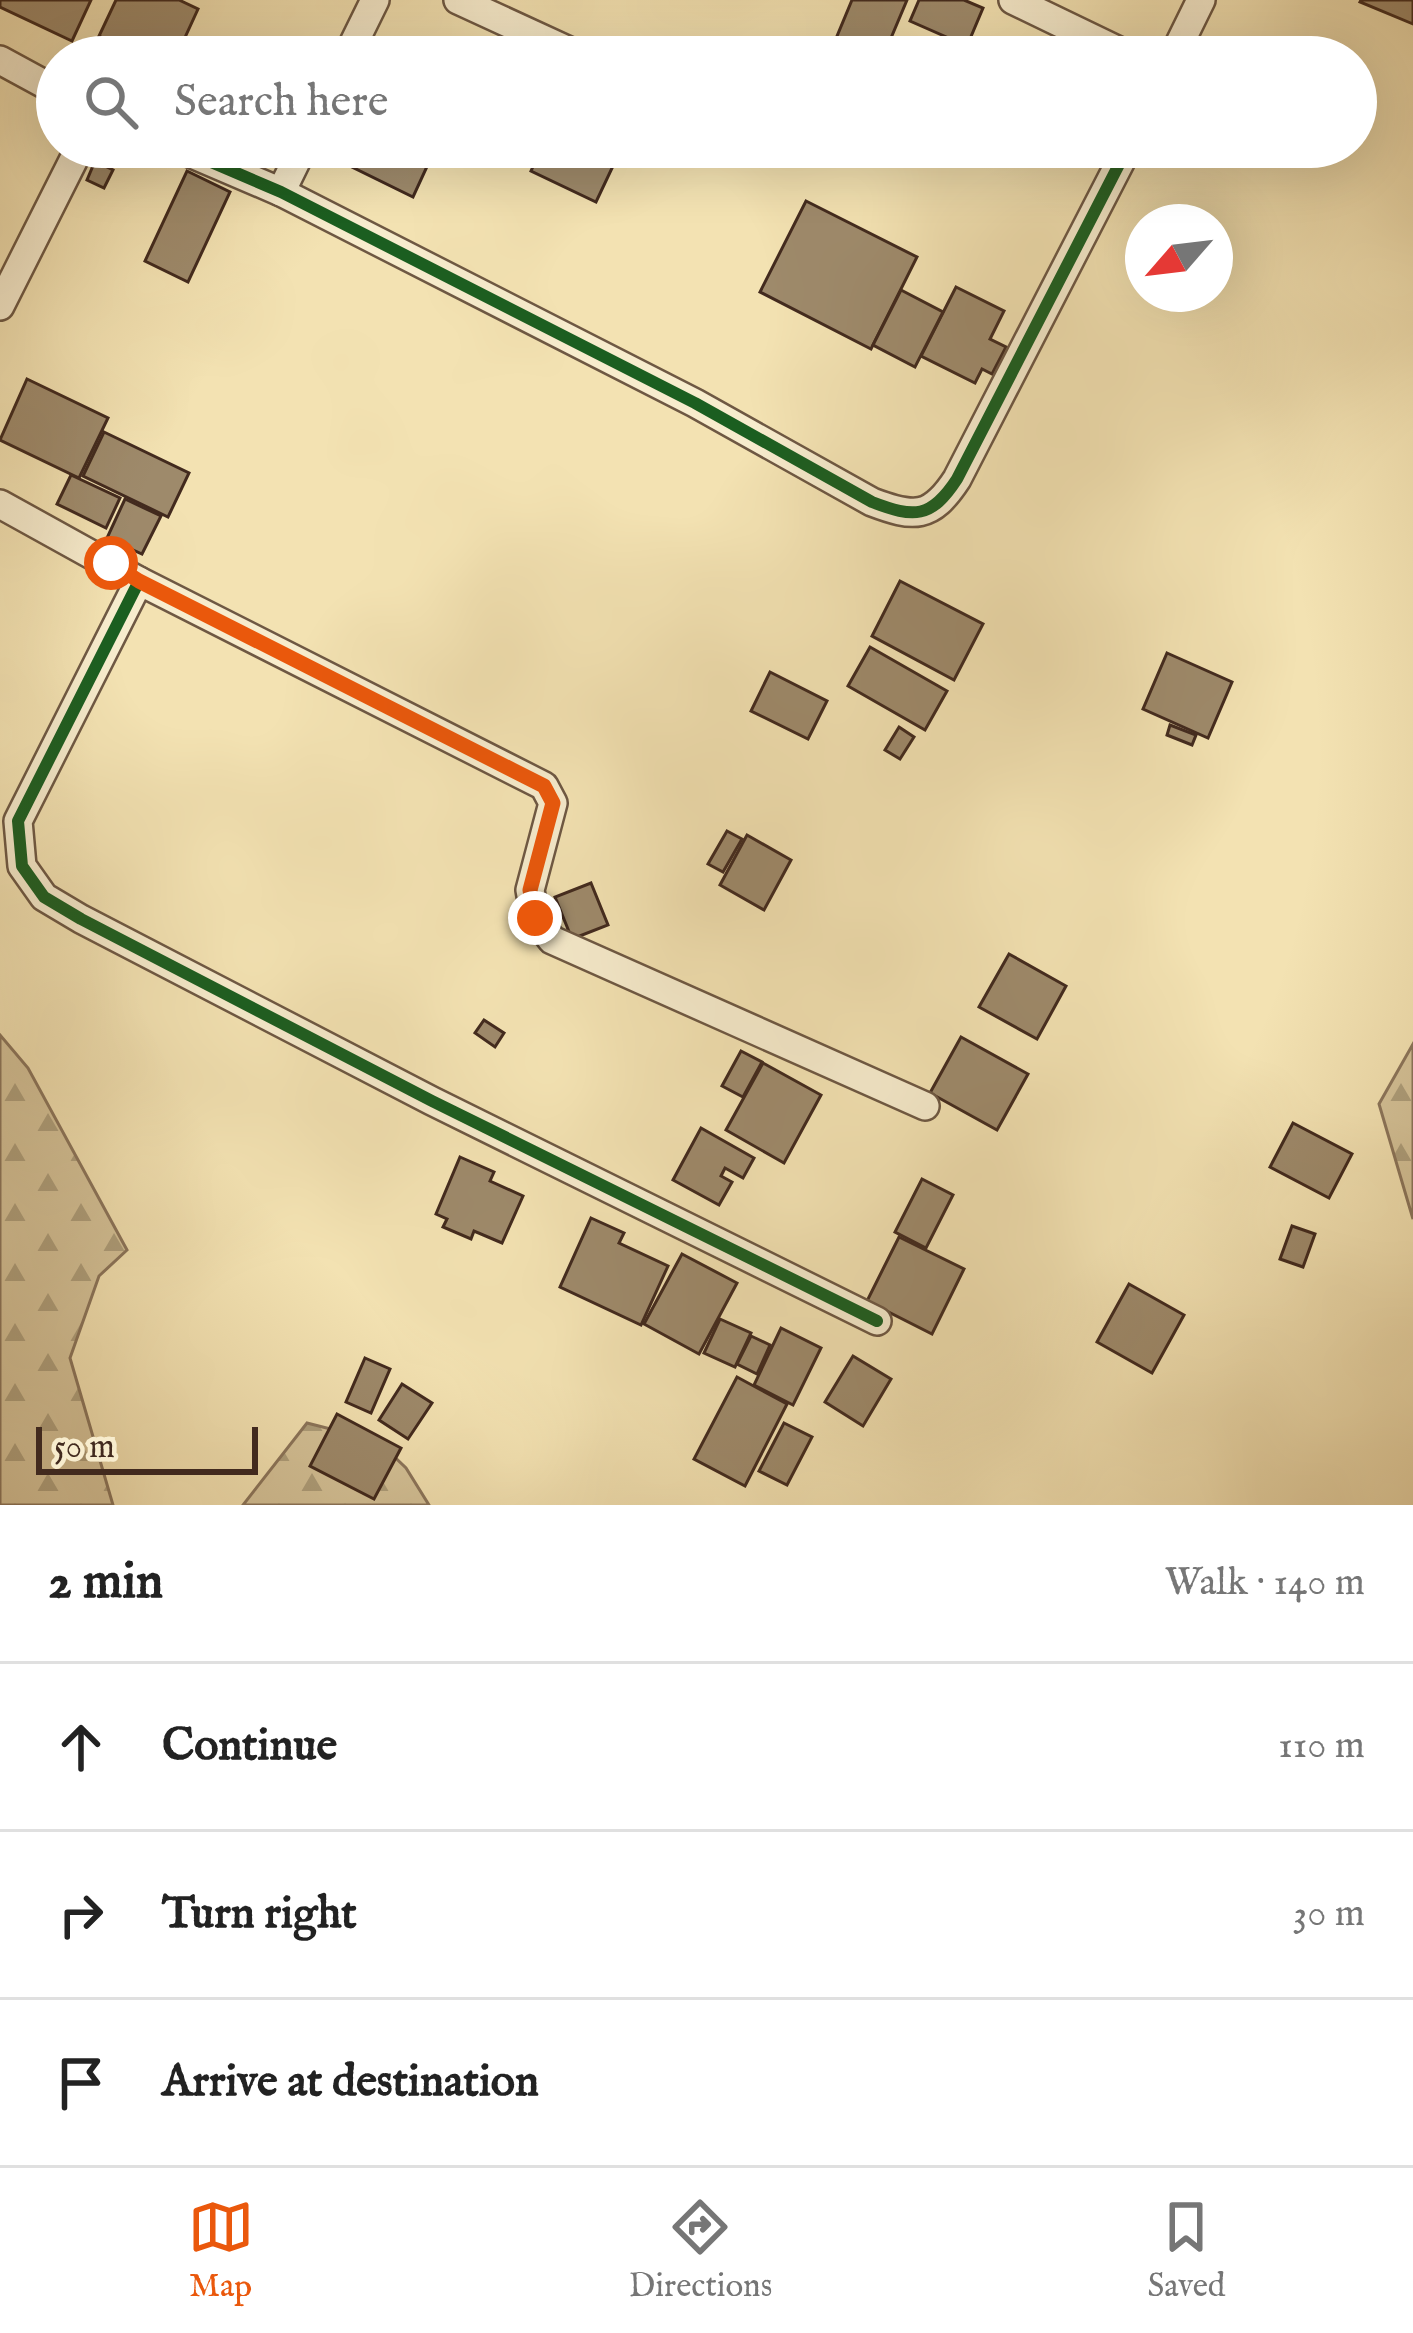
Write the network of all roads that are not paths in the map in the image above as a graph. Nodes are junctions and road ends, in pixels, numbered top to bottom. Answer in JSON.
{"nodes":[{"id":1,"x":375,"y":0,"type":"edge"},
{"id":2,"x":458,"y":0,"type":"edge"},
{"id":3,"x":1013,"y":0,"type":"edge"},
{"id":4,"x":1201,"y":0,"type":"edge"},
{"id":5,"x":357,"y":36,"type":"edge"},
{"id":6,"x":536,"y":36,"type":"edge"},
{"id":7,"x":1088,"y":36,"type":"edge"},
{"id":8,"x":1183,"y":36,"type":"edge"},
{"id":9,"x":0,"y":60,"type":"edge"},
{"id":10,"x":36,"y":80,"type":"edge"},
{"id":11,"x":69,"y":168,"type":"edge"},
{"id":12,"x":225,"y":168,"type":"edge"},
{"id":13,"x":292,"y":168,"type":"edge"},
{"id":14,"x":1118,"y":168,"type":"edge"},
{"id":15,"x":280,"y":192,"type":"junction"},
{"id":16,"x":0,"y":306,"type":"edge"},
{"id":17,"x":0,"y":504,"type":"edge"},
{"id":18,"x":139,"y":581,"type":"junction"},
{"id":19,"x":925,"y":1106,"type":"dead end"},
{"id":20,"x":877,"y":1321,"type":"dead end"}],
"edges":[{"from":1,"to":5,"type":"street"},
{"from":2,"to":6,"type":"street"},
{"from":3,"to":7,"type":"street"},
{"from":4,"to":8,"type":"street"},
{"from":9,"to":10,"type":"street"},
{"from":11,"to":16,"type":"street"},
{"from":12,"to":15,"type":"street"},
{"from":13,"to":15,"type":"street"},
{"from":14,"to":15,"type":"street"},
{"from":17,"to":18,"type":"street"},
{"from":18,"to":19,"type":"street"},
{"from":18,"to":20,"type":"street"}]}
